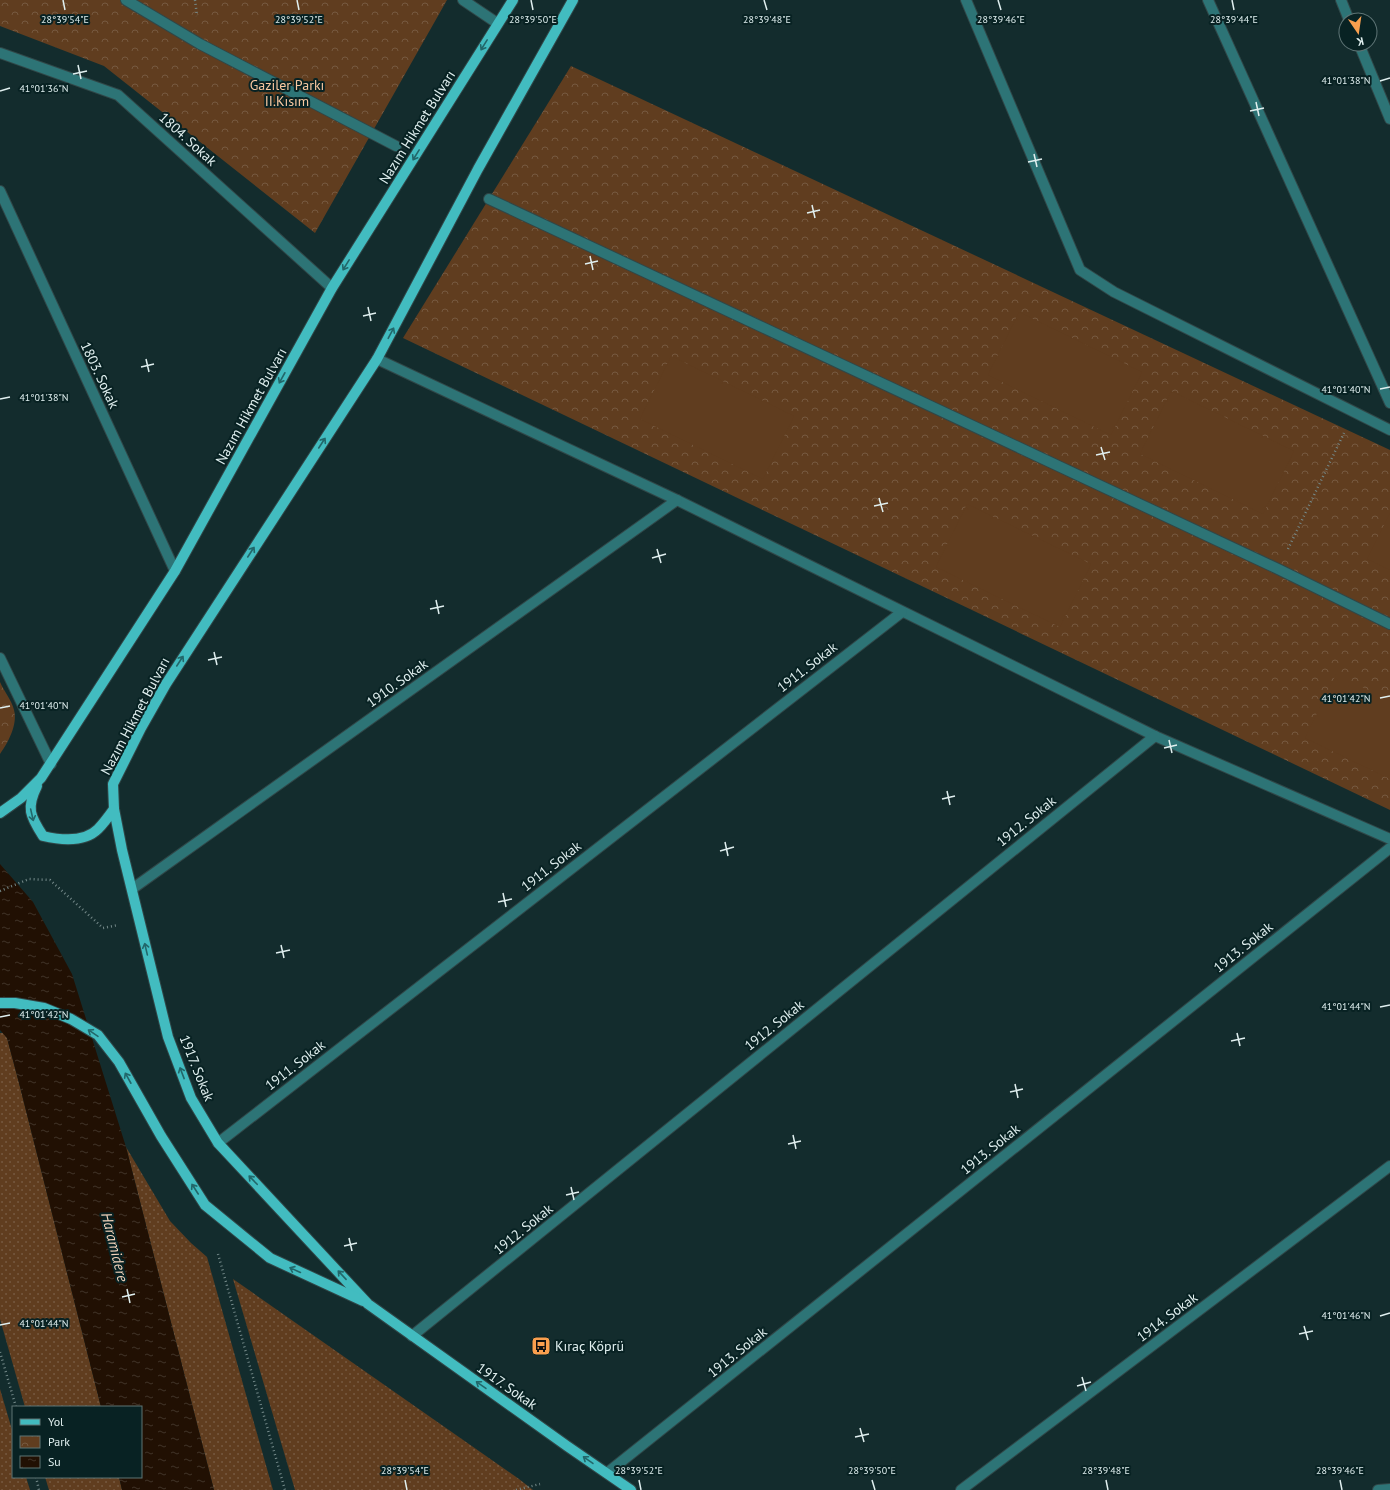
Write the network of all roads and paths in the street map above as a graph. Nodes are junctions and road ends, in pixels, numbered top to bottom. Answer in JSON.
{"nodes":[{"id":1,"x":126,"y":0,"type":"edge"},
{"id":2,"x":463,"y":0,"type":"edge"},
{"id":3,"x":513,"y":0,"type":"edge"},
{"id":4,"x":573,"y":0,"type":"edge"},
{"id":5,"x":966,"y":0,"type":"edge"},
{"id":6,"x":1208,"y":0,"type":"edge"},
{"id":7,"x":1341,"y":0,"type":"edge"},
{"id":8,"x":1346,"y":12,"type":"edge"},
{"id":9,"x":497,"y":23,"type":"junction"},
{"id":10,"x":1362,"y":52,"type":"edge"},
{"id":11,"x":0,"y":53,"type":"edge"},
{"id":12,"x":1390,"y":119,"type":"edge"},
{"id":13,"x":396,"y":146,"type":"dead end"},
{"id":14,"x":0,"y":191,"type":"edge"},
{"id":15,"x":489,"y":199,"type":"dead end"},
{"id":16,"x":332,"y":288,"type":"junction"},
{"id":17,"x":377,"y":359,"type":"junction"},
{"id":18,"x":1390,"y":403,"type":"edge"},
{"id":19,"x":1354,"y":412,"type":"junction"},
{"id":20,"x":1390,"y":430,"type":"edge"},
{"id":21,"x":677,"y":500,"type":"junction"},
{"id":22,"x":1278,"y":569,"type":"junction"},
{"id":23,"x":175,"y":571,"type":"junction"},
{"id":24,"x":902,"y":612,"type":"junction"},
{"id":25,"x":1390,"y":624,"type":"edge"},
{"id":26,"x":0,"y":658,"type":"edge"},
{"id":27,"x":1154,"y":736,"type":"junction"},
{"id":28,"x":51,"y":764,"type":"junction"},
{"id":29,"x":41,"y":778,"type":"junction"},
{"id":30,"x":114,"y":809,"type":"junction"},
{"id":31,"x":0,"y":813,"type":"edge"},
{"id":32,"x":1390,"y":839,"type":"edge"},
{"id":33,"x":1390,"y":848,"type":"edge"},
{"id":34,"x":132,"y":889,"type":"junction"},
{"id":35,"x":0,"y":891,"type":"edge"},
{"id":36,"x":122,"y":924,"type":"dead end"},
{"id":37,"x":0,"y":1002,"type":"edge"},
{"id":38,"x":218,"y":1142,"type":"junction"},
{"id":39,"x":1390,"y":1166,"type":"edge"},
{"id":40,"x":218,"y":1254,"type":"dead end"},
{"id":41,"x":368,"y":1304,"type":"junction"},
{"id":42,"x":412,"y":1336,"type":"junction"},
{"id":43,"x":0,"y":1352,"type":"edge"},
{"id":44,"x":16,"y":1406,"type":"edge"},
{"id":45,"x":607,"y":1473,"type":"junction"},
{"id":46,"x":36,"y":1478,"type":"edge"},
{"id":47,"x":540,"y":1484,"type":"dead end"},
{"id":48,"x":1390,"y":1489,"type":"edge"},
{"id":49,"x":39,"y":1490,"type":"edge"},
{"id":50,"x":285,"y":1490,"type":"edge"},
{"id":51,"x":516,"y":1490,"type":"edge"},
{"id":52,"x":631,"y":1490,"type":"edge"},
{"id":53,"x":961,"y":1490,"type":"edge"},
{"id":54,"x":1378,"y":1490,"type":"edge"}],
"edges":[{"from":1,"to":13,"type":"street"},
{"from":2,"to":9,"type":"street"},
{"from":3,"to":9,"type":"main road","name":"Nazım Hikmet Bulvarı"},
{"from":17,"to":4,"type":"main road","name":"Nazım Hikmet Bulvarı","one_way":true},
{"from":5,"to":19,"type":"street"},
{"from":6,"to":18,"type":"street"},
{"from":7,"to":8,"type":"street"},
{"from":9,"to":16,"type":"main road","name":"Nazım Hikmet Bulvarı","one_way":true},
{"from":10,"to":12,"type":"street"},
{"from":11,"to":16,"type":"street","name":"1804. Sokak"},
{"from":14,"to":23,"type":"street","name":"1803. Sokak"},
{"from":15,"to":22,"type":"street"},
{"from":16,"to":23,"type":"main road","name":"Nazım Hikmet Bulvarı","one_way":true},
{"from":17,"to":21,"type":"street"},
{"from":30,"to":17,"type":"main road","name":"Nazım Hikmet Bulvarı","one_way":true},
{"from":19,"to":20,"type":"street"},
{"from":19,"to":22,"type":"path"},
{"from":21,"to":24,"type":"street"},
{"from":21,"to":34,"type":"street","name":"1910. Sokak"},
{"from":22,"to":25,"type":"street"},
{"from":23,"to":28,"type":"main road","name":"Nazım Hikmet Bulvarı"},
{"from":24,"to":27,"type":"street"},
{"from":24,"to":38,"type":"street","name":"1911. Sokak"},
{"from":26,"to":28,"type":"street"},
{"from":27,"to":32,"type":"street"},
{"from":27,"to":42,"type":"street","name":"1912. Sokak"},
{"from":28,"to":29,"type":"main road","name":"Nazım Hikmet Bulvarı"},
{"from":29,"to":30,"type":"main road","one_way":true},
{"from":29,"to":31,"type":"main road","name":"Nazım Hikmet Bulvarı"},
{"from":30,"to":34,"type":"main road","name":"1917. Sokak"},
{"from":33,"to":45,"type":"street","name":"1913. Sokak"},
{"from":38,"to":34,"type":"main road","name":"1917. Sokak","one_way":true},
{"from":35,"to":36,"type":"path"},
{"from":41,"to":37,"type":"main road","name":"1917. Sokak","one_way":true},
{"from":41,"to":38,"type":"main road","name":"1917. Sokak","one_way":true},
{"from":39,"to":53,"type":"street","name":"1914. Sokak"},
{"from":40,"to":50,"type":"path"},
{"from":41,"to":42,"type":"main road","name":"1917. Sokak"},
{"from":45,"to":42,"type":"main road","name":"1917. Sokak","one_way":true},
{"from":43,"to":44,"type":"path"},
{"from":45,"to":52,"type":"main road","name":"1917. Sokak"},
{"from":46,"to":49,"type":"path"},
{"from":47,"to":51,"type":"path"},
{"from":48,"to":54,"type":"street"}]}
